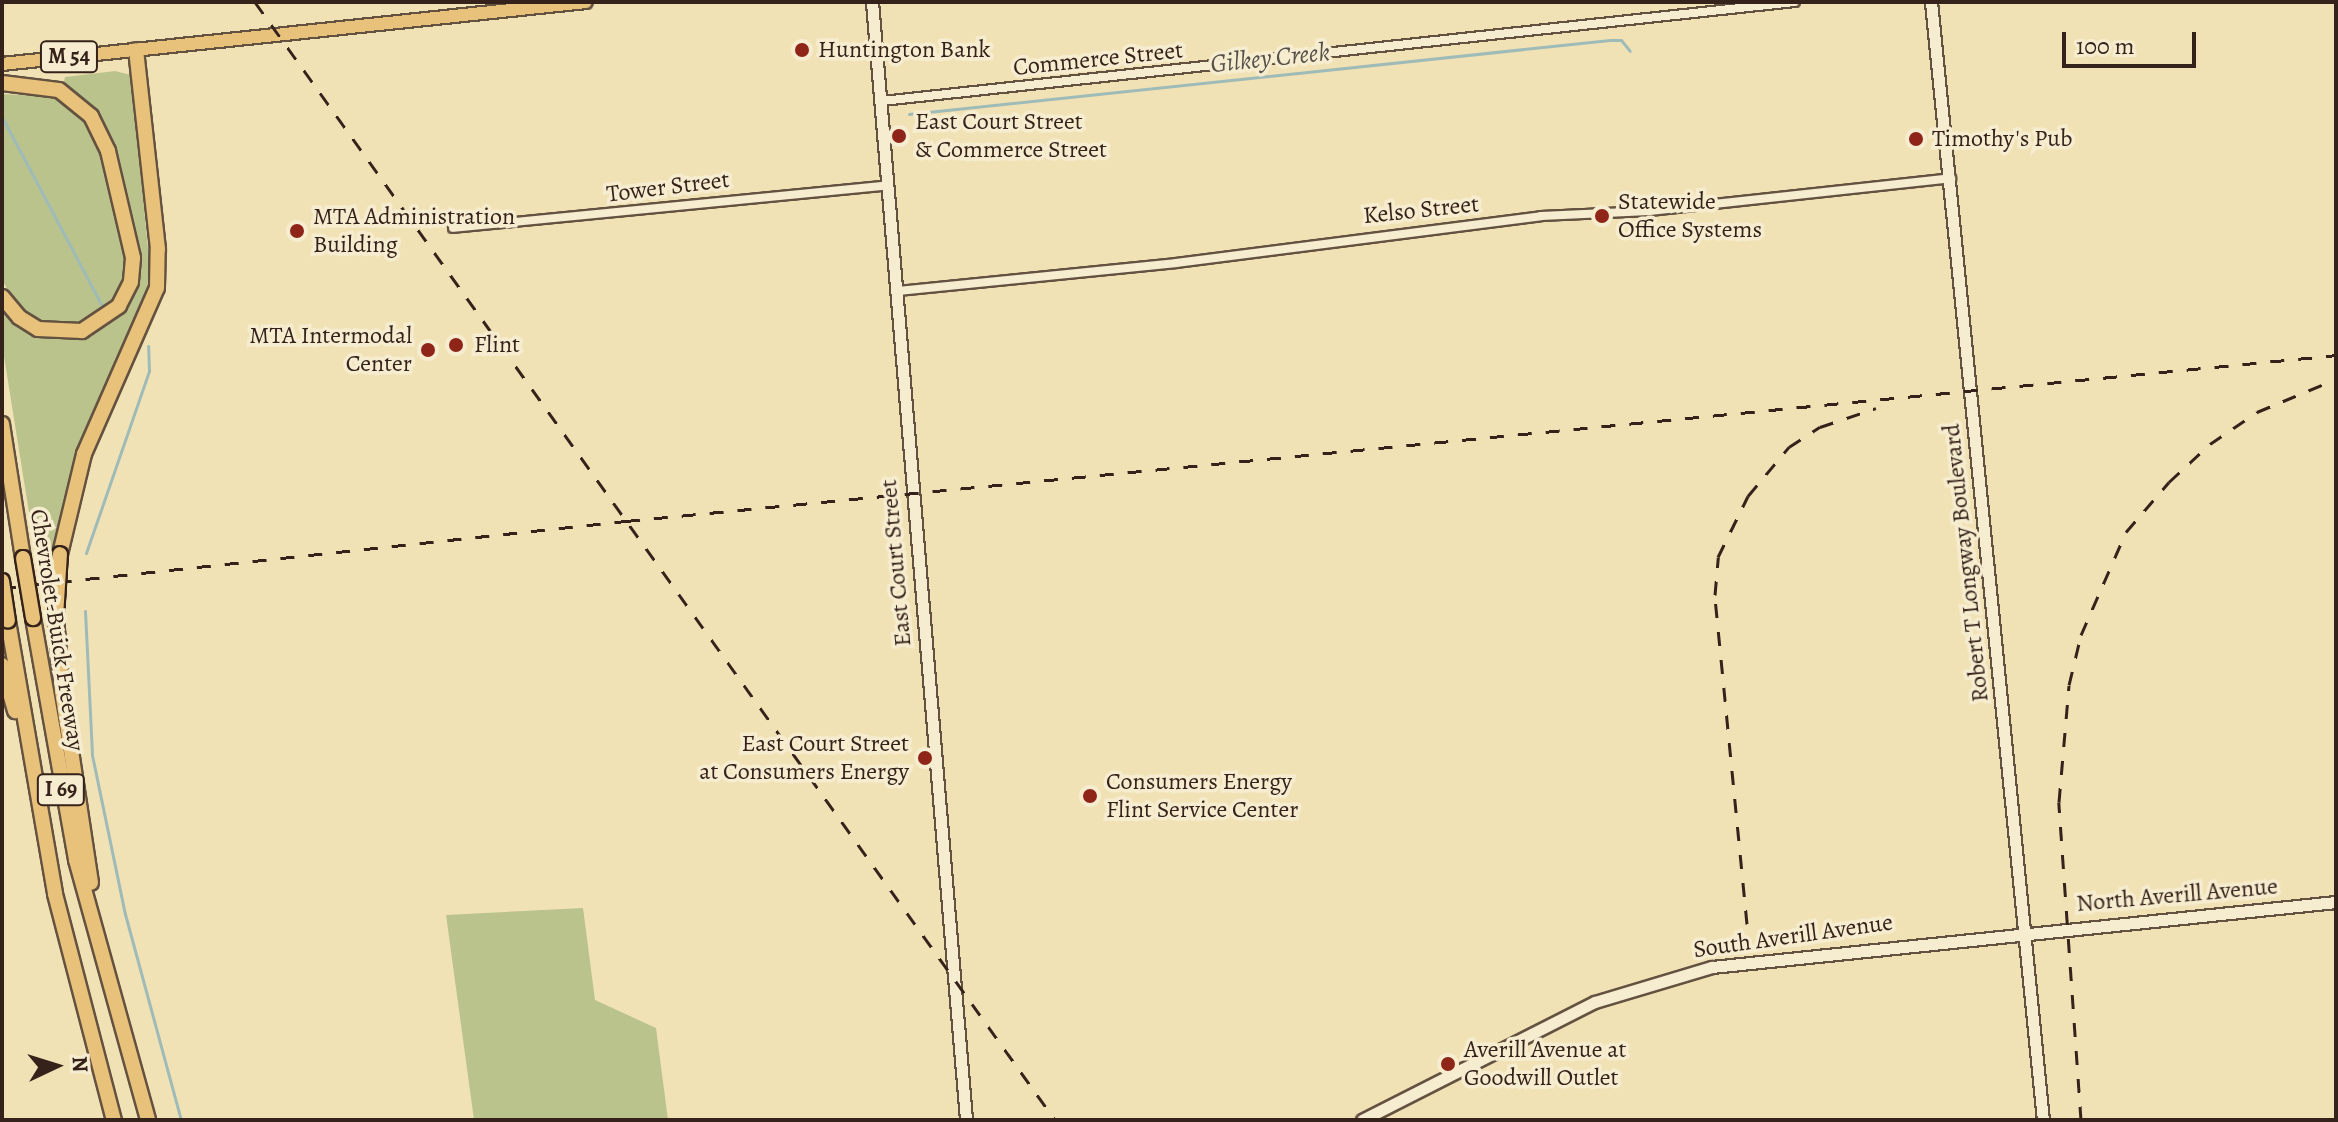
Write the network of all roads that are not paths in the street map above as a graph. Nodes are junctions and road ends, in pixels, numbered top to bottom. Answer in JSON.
{"nodes":[{"id":1,"x":586,"y":2,"type":"edge"},
{"id":2,"x":872,"y":2,"type":"edge"},
{"id":3,"x":1795,"y":2,"type":"edge"},
{"id":4,"x":1931,"y":2,"type":"edge"},
{"id":5,"x":136,"y":50,"type":"junction"},
{"id":6,"x":2,"y":64,"type":"edge"},
{"id":7,"x":2,"y":83,"type":"edge"},
{"id":8,"x":882,"y":101,"type":"junction"},
{"id":9,"x":1951,"y":178,"type":"junction"},
{"id":10,"x":888,"y":185,"type":"junction"},
{"id":11,"x":453,"y":228,"type":"dead end"},
{"id":12,"x":897,"y":291,"type":"junction"},
{"id":13,"x":2,"y":297,"type":"edge"},
{"id":14,"x":2,"y":424,"type":"edge"},
{"id":15,"x":2,"y":581,"type":"edge"},
{"id":16,"x":2,"y":665,"type":"edge"},
{"id":17,"x":34,"y":780,"type":"junction"},
{"id":18,"x":2336,"y":902,"type":"edge"},
{"id":19,"x":2023,"y":931,"type":"junction"},
{"id":20,"x":103,"y":959,"type":"junction"},
{"id":21,"x":114,"y":1120,"type":"edge"},
{"id":22,"x":148,"y":1120,"type":"edge"},
{"id":23,"x":966,"y":1120,"type":"edge"},
{"id":24,"x":1362,"y":1120,"type":"edge"},
{"id":25,"x":2043,"y":1120,"type":"edge"}],
"edges":[{"from":1,"to":5,"type":"main road","number":"M 54"},
{"from":2,"to":8,"type":"street","name":"East Court Street"},
{"from":3,"to":8,"type":"street","name":"Commerce Street"},
{"from":4,"to":9,"type":"street","name":"Robert T Longway Boulevard"},
{"from":5,"to":6,"type":"main road","number":"M 54"},
{"from":5,"to":20,"type":"highway","bridge":true},
{"from":7,"to":13,"type":"highway"},
{"from":8,"to":10,"type":"street","name":"East Court Street"},
{"from":9,"to":12,"type":"street","name":"Kelso Street"},
{"from":9,"to":19,"type":"street","name":"Robert T Longway Boulevard"},
{"from":10,"to":11,"type":"street","name":"Tower Street"},
{"from":10,"to":12,"type":"street","name":"East Court Street"},
{"from":12,"to":23,"type":"street","name":"East Court Street"},
{"from":14,"to":20,"type":"highway","name":"Chevrolet-Buick Freeway","number":"I 69","bridge":true},
{"from":15,"to":17,"type":"highway","name":"Chevrolet-Buick Freeway","number":"I 69","bridge":true},
{"from":16,"to":17,"type":"highway"},
{"from":17,"to":21,"type":"highway","name":"Chevrolet-Buick Freeway","number":"I 69"},
{"from":18,"to":19,"type":"street","name":"North Averill Avenue"},
{"from":19,"to":24,"type":"street","name":"South Averill Avenue"},
{"from":19,"to":25,"type":"street","name":"Robert T Longway Boulevard"},
{"from":20,"to":22,"type":"highway","name":"Chevrolet-Buick Freeway","number":"I 69"}]}
